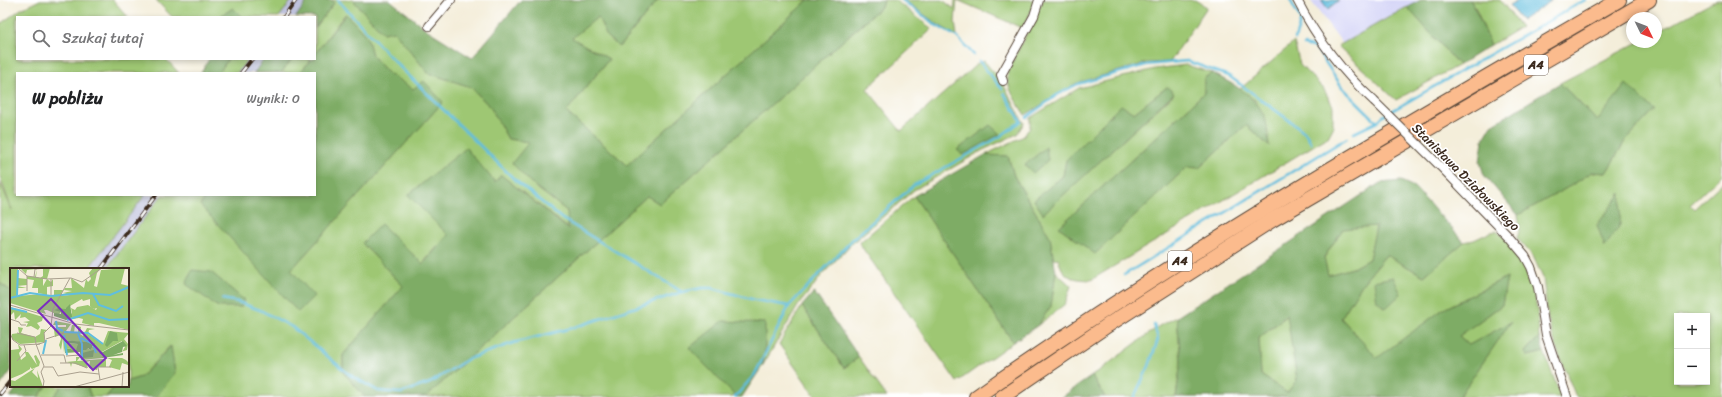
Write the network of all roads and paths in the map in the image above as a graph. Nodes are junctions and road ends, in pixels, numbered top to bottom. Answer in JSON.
{"nodes":[{"id":1,"x":451,"y":0,"type":"edge"},
{"id":2,"x":1039,"y":0,"type":"edge"},
{"id":3,"x":1297,"y":0,"type":"edge"},
{"id":4,"x":1619,"y":0,"type":"edge"},
{"id":5,"x":1649,"y":0,"type":"edge"},
{"id":6,"x":429,"y":26,"type":"dead end"},
{"id":7,"x":1003,"y":81,"type":"dead end"},
{"id":8,"x":976,"y":397,"type":"edge"},
{"id":9,"x":1002,"y":397,"type":"edge"},
{"id":10,"x":1567,"y":397,"type":"edge"}],
"edges":[{"from":1,"to":6,"type":"street"},
{"from":2,"to":7,"type":"street"},
{"from":3,"to":10,"type":"street","name":"Stanisława Działowskiego","bridge":true},
{"from":4,"to":8,"type":"highway","number":"A4"},
{"from":5,"to":9,"type":"highway","number":"A4"}]}
